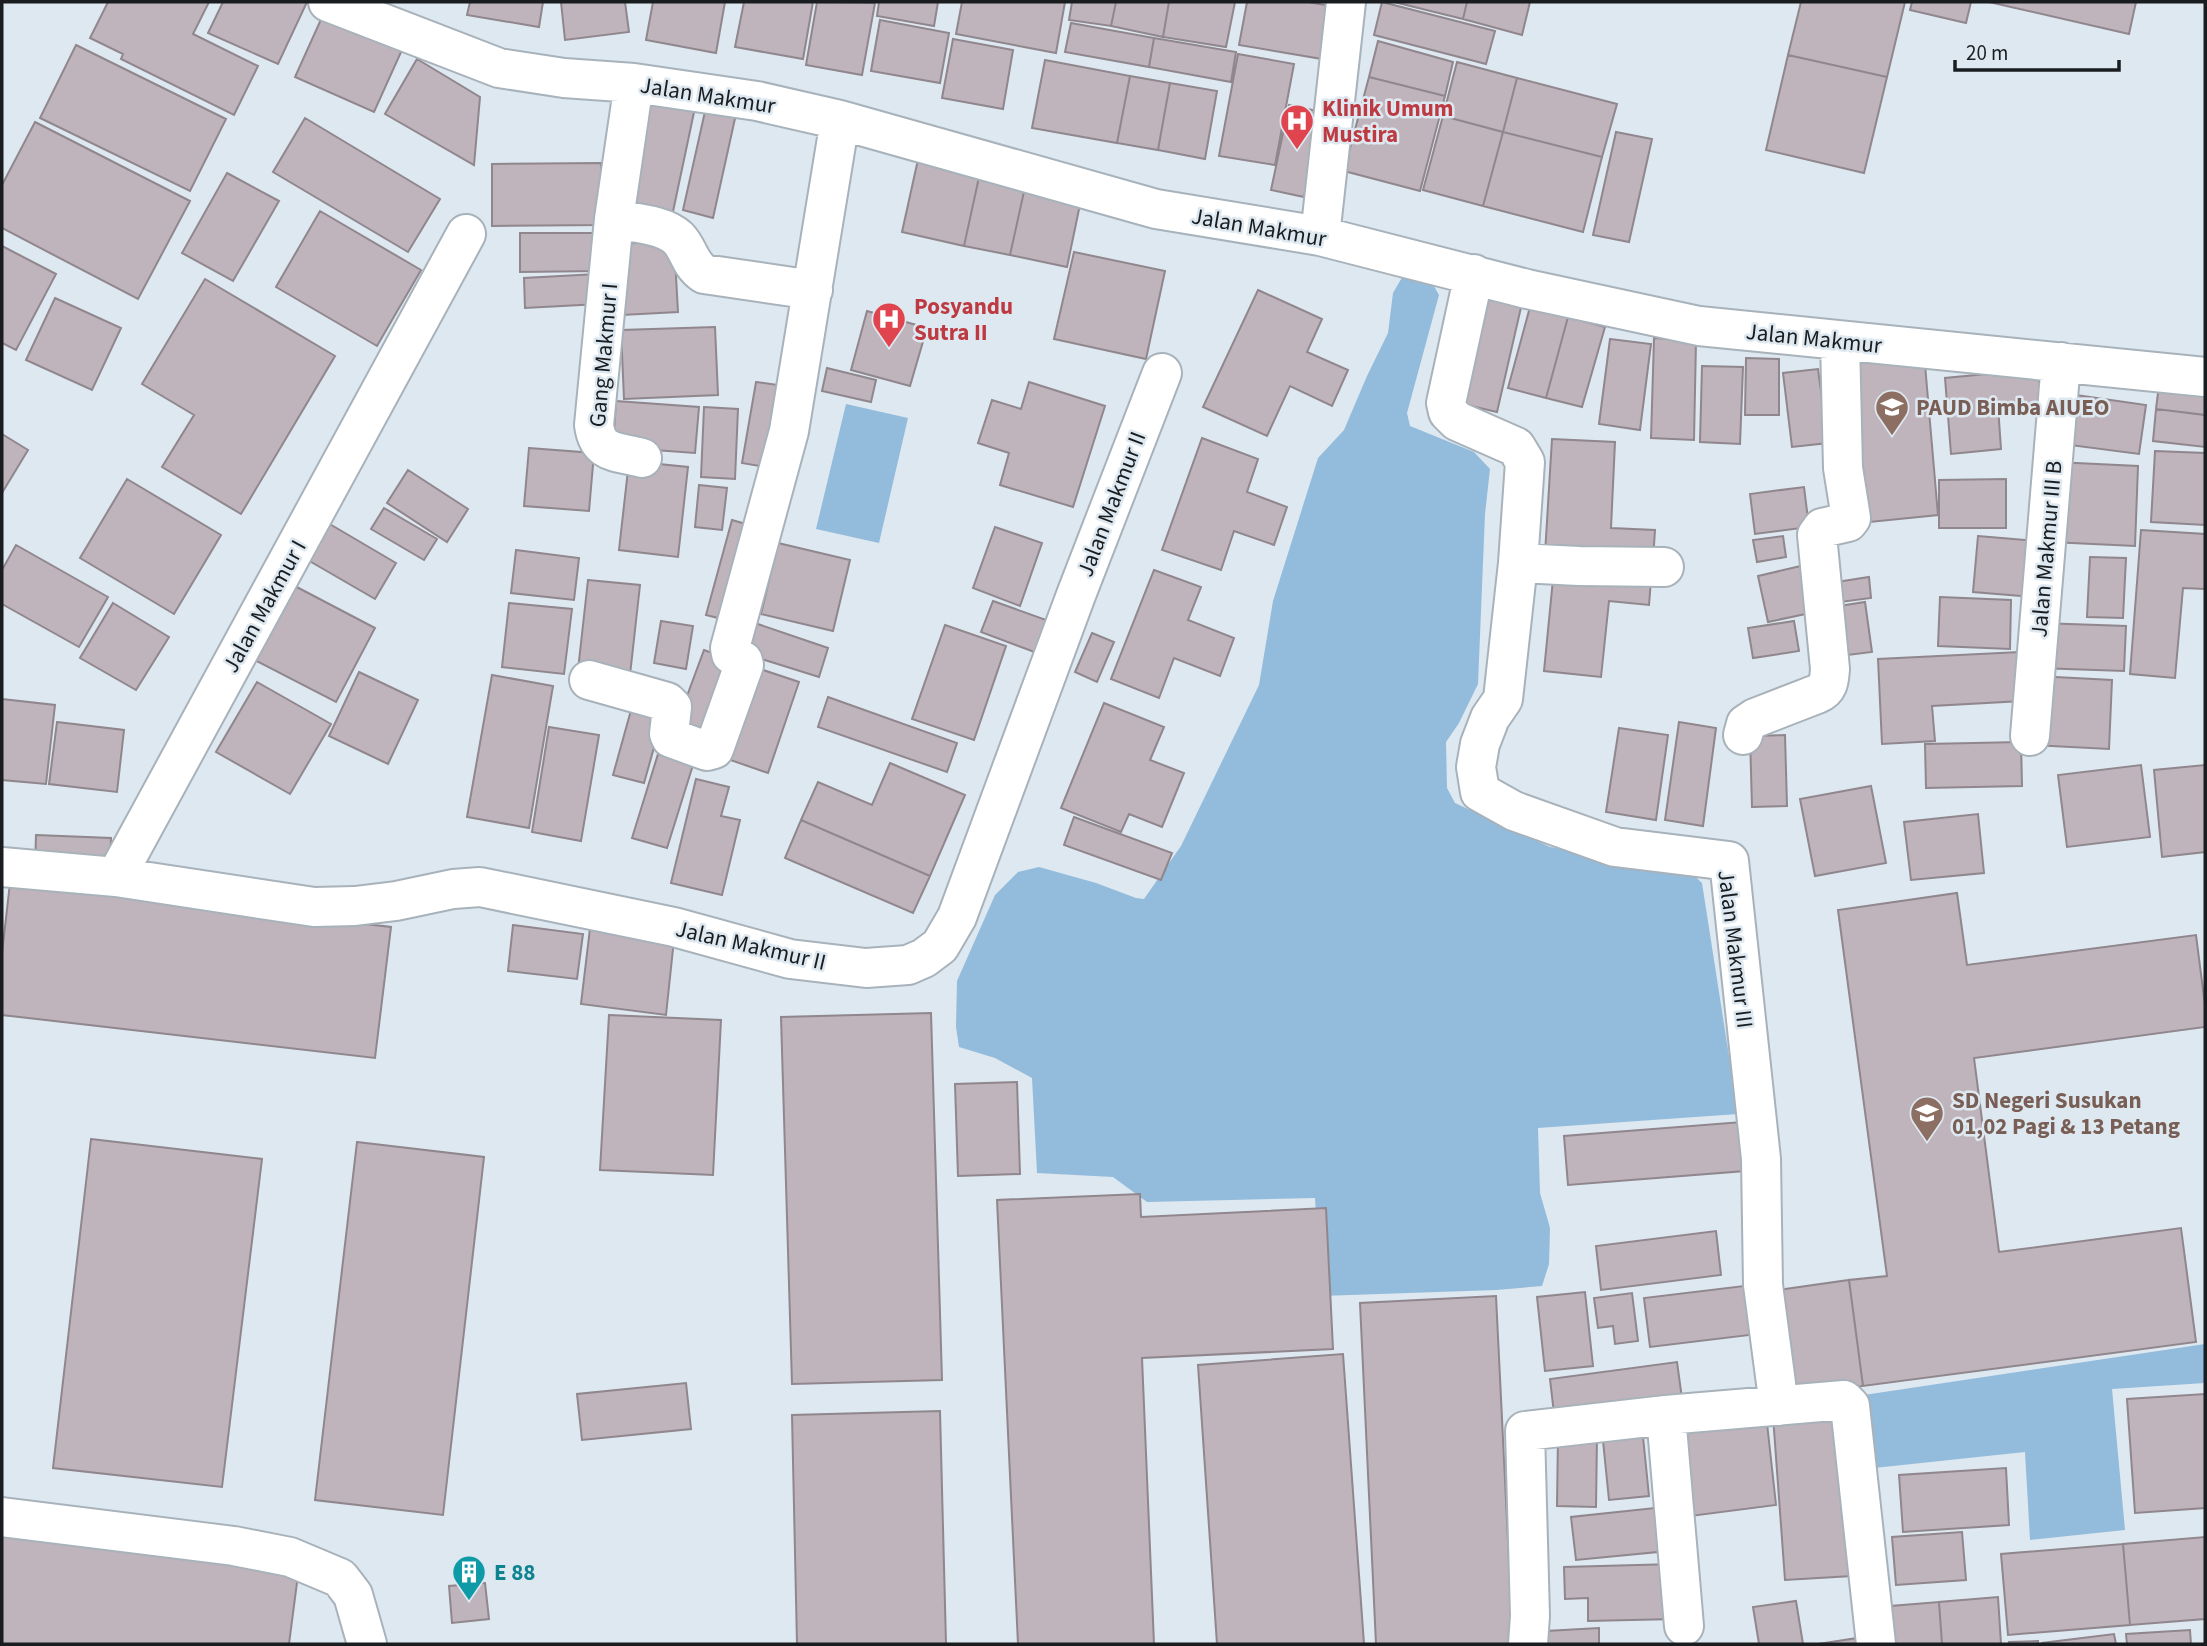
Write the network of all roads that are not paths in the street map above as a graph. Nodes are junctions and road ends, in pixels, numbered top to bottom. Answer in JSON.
{"nodes":[{"id":1,"x":328,"y":2,"type":"edge"},
{"id":2,"x":1346,"y":2,"type":"edge"},
{"id":3,"x":634,"y":83,"type":"junction"},
{"id":4,"x":840,"y":120,"type":"junction"},
{"id":5,"x":614,"y":219,"type":"junction"},
{"id":6,"x":466,"y":234,"type":"dead end"},
{"id":7,"x":1320,"y":236,"type":"junction"},
{"id":8,"x":1474,"y":274,"type":"junction"},
{"id":9,"x":813,"y":290,"type":"junction"},
{"id":10,"x":1840,"y":341,"type":"junction"},
{"id":11,"x":2061,"y":362,"type":"junction"},
{"id":12,"x":1162,"y":373,"type":"dead end"},
{"id":13,"x":2205,"y":377,"type":"edge"},
{"id":14,"x":642,"y":458,"type":"dead end"},
{"id":15,"x":1518,"y":563,"type":"junction"},
{"id":16,"x":1664,"y":567,"type":"dead end"},
{"id":17,"x":589,"y":680,"type":"dead end"},
{"id":18,"x":1743,"y":735,"type":"dead end"},
{"id":19,"x":2030,"y":736,"type":"dead end"},
{"id":20,"x":2,"y":867,"type":"edge"},
{"id":21,"x":116,"y":877,"type":"junction"},
{"id":22,"x":1779,"y":1406,"type":"junction"},
{"id":23,"x":1666,"y":1415,"type":"junction"},
{"id":24,"x":2,"y":1517,"type":"edge"},
{"id":25,"x":1684,"y":1626,"type":"dead end"},
{"id":26,"x":367,"y":1644,"type":"edge"},
{"id":27,"x":1528,"y":1644,"type":"edge"},
{"id":28,"x":1876,"y":1644,"type":"edge"}],
"edges":[{"from":1,"to":3,"type":"street","name":"Jalan Makmur"},
{"from":2,"to":7,"type":"street"},
{"from":3,"to":4,"type":"street","name":"Jalan Makmur"},
{"from":3,"to":5,"type":"street","name":"Gang Makmur I"},
{"from":4,"to":7,"type":"street","name":"Jalan Makmur"},
{"from":4,"to":9,"type":"street"},
{"from":5,"to":9,"type":"street"},
{"from":5,"to":14,"type":"street","name":"Gang Makmur I"},
{"from":6,"to":21,"type":"street","name":"Jalan Makmur I"},
{"from":7,"to":8,"type":"street","name":"Jalan Makmur"},
{"from":8,"to":10,"type":"street","name":"Jalan Makmur"},
{"from":8,"to":15,"type":"street","name":"Jalan Makmur III"},
{"from":9,"to":17,"type":"street"},
{"from":10,"to":11,"type":"street","name":"Jalan Makmur"},
{"from":10,"to":18,"type":"street"},
{"from":11,"to":13,"type":"street","name":"Jalan Makmur"},
{"from":11,"to":19,"type":"street","name":"Jalan Makmur III B"},
{"from":12,"to":21,"type":"street","name":"Jalan Makmur II"},
{"from":15,"to":16,"type":"street"},
{"from":15,"to":22,"type":"street","name":"Jalan Makmur III"},
{"from":20,"to":21,"type":"street"},
{"from":22,"to":23,"type":"street"},
{"from":22,"to":28,"type":"street"},
{"from":23,"to":25,"type":"street"},
{"from":23,"to":27,"type":"street"},
{"from":24,"to":26,"type":"street"}]}
